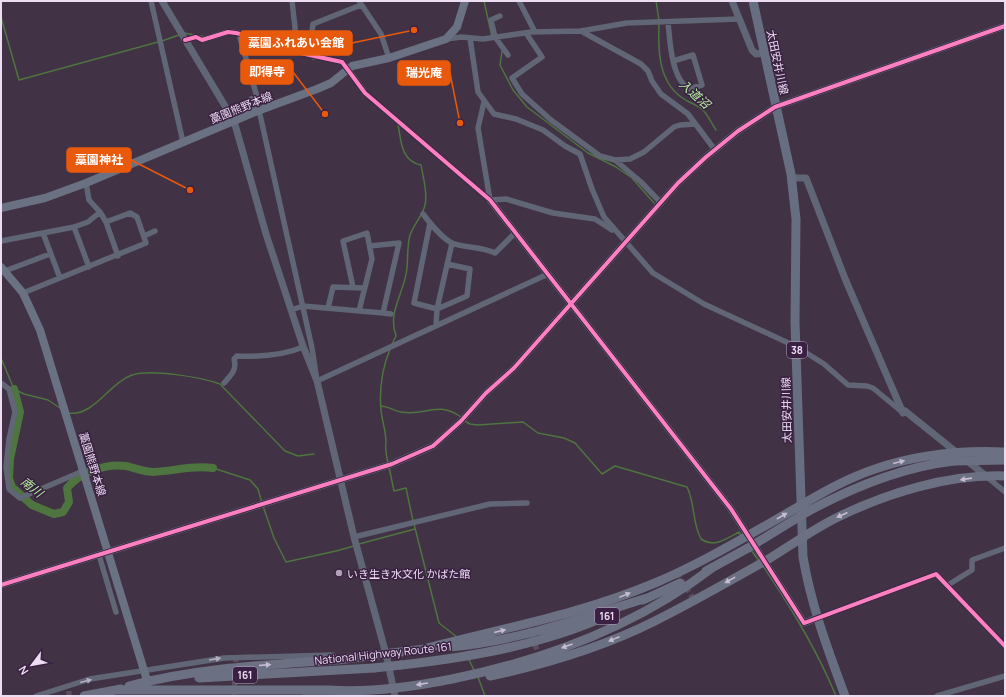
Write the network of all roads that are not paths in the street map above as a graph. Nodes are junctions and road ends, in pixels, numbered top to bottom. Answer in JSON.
{"nodes":[{"id":1,"x":151,"y":1,"type":"edge"},
{"id":2,"x":162,"y":1,"type":"edge"},
{"id":3,"x":292,"y":1,"type":"edge"},
{"id":4,"x":465,"y":1,"type":"edge"},
{"id":5,"x":732,"y":1,"type":"edge"},
{"id":6,"x":753,"y":1,"type":"edge"},
{"id":7,"x":521,"y":2,"type":"edge"},
{"id":8,"x":360,"y":3,"type":"edge"},
{"id":9,"x":500,"y":16,"type":"dead end"},
{"id":10,"x":739,"y":19,"type":"junction"},
{"id":11,"x":668,"y":22,"type":"junction"},
{"id":12,"x":1005,"y":26,"type":"edge"},
{"id":13,"x":581,"y":31,"type":"junction"},
{"id":14,"x":535,"y":32,"type":"junction"},
{"id":15,"x":526,"y":33,"type":"junction"},
{"id":16,"x":239,"y":34,"type":"junction"},
{"id":17,"x":470,"y":38,"type":"junction"},
{"id":18,"x":492,"y":38,"type":"junction"},
{"id":19,"x":446,"y":39,"type":"junction"},
{"id":20,"x":184,"y":40,"type":"junction"},
{"id":21,"x":293,"y":50,"type":"junction"},
{"id":22,"x":763,"y":52,"type":"junction"},
{"id":23,"x":314,"y":55,"type":"junction"},
{"id":24,"x":508,"y":55,"type":"dead end"},
{"id":25,"x":389,"y":58,"type":"junction"},
{"id":26,"x":673,"y":61,"type":"junction"},
{"id":27,"x":349,"y":68,"type":"junction"},
{"id":28,"x":484,"y":102,"type":"junction"},
{"id":29,"x":775,"y":107,"type":"junction"},
{"id":30,"x":257,"y":111,"type":"junction"},
{"id":31,"x":234,"y":122,"type":"junction"},
{"id":32,"x":695,"y":124,"type":"junction"},
{"id":33,"x":183,"y":142,"type":"junction"},
{"id":34,"x":582,"y":149,"type":"junction"},
{"id":35,"x":715,"y":150,"type":"junction"},
{"id":36,"x":615,"y":160,"type":"junction"},
{"id":37,"x":791,"y":178,"type":"junction"},
{"id":38,"x":86,"y":183,"type":"junction"},
{"id":39,"x":490,"y":200,"type":"junction"},
{"id":40,"x":661,"y":203,"type":"junction"},
{"id":41,"x":1,"y":208,"type":"edge"},
{"id":42,"x":100,"y":212,"type":"junction"},
{"id":43,"x":423,"y":214,"type":"dead end"},
{"id":44,"x":106,"y":222,"type":"junction"},
{"id":45,"x":430,"y":223,"type":"junction"},
{"id":46,"x":74,"y":226,"type":"junction"},
{"id":47,"x":155,"y":232,"type":"dead end"},
{"id":48,"x":615,"y":232,"type":"junction"},
{"id":49,"x":43,"y":233,"type":"junction"},
{"id":50,"x":515,"y":233,"type":"junction"},
{"id":51,"x":144,"y":236,"type":"junction"},
{"id":52,"x":1,"y":241,"type":"edge"},
{"id":53,"x":452,"y":243,"type":"junction"},
{"id":54,"x":626,"y":243,"type":"junction"},
{"id":55,"x":370,"y":246,"type":"junction"},
{"id":56,"x":50,"y":254,"type":"junction"},
{"id":57,"x":118,"y":256,"type":"junction"},
{"id":58,"x":447,"y":264,"type":"junction"},
{"id":59,"x":89,"y":267,"type":"junction"},
{"id":60,"x":3,"y":269,"type":"edge"},
{"id":61,"x":548,"y":274,"type":"junction"},
{"id":62,"x":60,"y":278,"type":"junction"},
{"id":63,"x":353,"y":287,"type":"junction"},
{"id":64,"x":364,"y":288,"type":"junction"},
{"id":65,"x":23,"y":293,"type":"junction"},
{"id":66,"x":571,"y":305,"type":"junction"},
{"id":67,"x":303,"y":306,"type":"junction"},
{"id":68,"x":328,"y":308,"type":"junction"},
{"id":69,"x":437,"y":309,"type":"junction"},
{"id":70,"x":291,"y":310,"type":"junction"},
{"id":71,"x":359,"y":311,"type":"junction"},
{"id":72,"x":383,"y":313,"type":"junction"},
{"id":73,"x":391,"y":314,"type":"dead end"},
{"id":74,"x":436,"y":326,"type":"junction"},
{"id":75,"x":303,"y":347,"type":"junction"},
{"id":76,"x":797,"y":347,"type":"junction"},
{"id":77,"x":317,"y":381,"type":"junction"},
{"id":78,"x":1,"y":383,"type":"edge"},
{"id":79,"x":224,"y":383,"type":"dead end"},
{"id":80,"x":903,"y":413,"type":"junction"},
{"id":81,"x":1005,"y":452,"type":"edge"},
{"id":82,"x":955,"y":457,"type":"junction"},
{"id":83,"x":1005,"y":460,"type":"edge"},
{"id":84,"x":84,"y":474,"type":"junction"},
{"id":85,"x":986,"y":476,"type":"junction"},
{"id":86,"x":1005,"y":476,"type":"edge"},
{"id":87,"x":342,"y":479,"type":"junction"},
{"id":88,"x":1005,"y":492,"type":"edge"},
{"id":89,"x":527,"y":503,"type":"dead end"},
{"id":90,"x":800,"y":506,"type":"junction"},
{"id":91,"x":748,"y":535,"type":"junction"},
{"id":92,"x":801,"y":540,"type":"junction"},
{"id":93,"x":356,"y":542,"type":"junction"},
{"id":94,"x":1005,"y":548,"type":"edge"},
{"id":95,"x":104,"y":553,"type":"junction"},
{"id":96,"x":764,"y":561,"type":"junction"},
{"id":97,"x":712,"y":568,"type":"junction"},
{"id":98,"x":1,"y":585,"type":"edge"},
{"id":99,"x":948,"y":586,"type":"junction"},
{"id":100,"x":647,"y":598,"type":"junction"},
{"id":101,"x":116,"y":612,"type":"dead end"},
{"id":102,"x":817,"y":618,"type":"junction"},
{"id":103,"x":460,"y":643,"type":"junction"},
{"id":104,"x":1005,"y":646,"type":"edge"},
{"id":105,"x":386,"y":654,"type":"junction"},
{"id":106,"x":336,"y":660,"type":"junction"},
{"id":107,"x":145,"y":674,"type":"junction"},
{"id":108,"x":478,"y":676,"type":"junction"},
{"id":109,"x":1005,"y":676,"type":"edge"},
{"id":110,"x":116,"y":690,"type":"junction"},
{"id":111,"x":351,"y":691,"type":"junction"},
{"id":112,"x":394,"y":692,"type":"edge"},
{"id":113,"x":36,"y":696,"type":"edge"},
{"id":114,"x":84,"y":696,"type":"edge"},
{"id":115,"x":305,"y":696,"type":"edge"},
{"id":116,"x":845,"y":696,"type":"edge"},
{"id":117,"x":937,"y":696,"type":"edge"}],
"edges":[{"from":1,"to":33,"type":"street"},
{"from":2,"to":20,"type":"street"},
{"from":3,"to":21,"type":"street"},
{"from":4,"to":19,"type":"main road"},
{"from":5,"to":10,"type":"street"},
{"from":6,"to":22,"type":"main road","name":"太田安井川線","number":"38"},
{"from":7,"to":14,"type":"street"},
{"from":8,"to":23,"type":"street"},
{"from":8,"to":25,"type":"street"},
{"from":9,"to":18,"type":"street"},
{"from":10,"to":11,"type":"street"},
{"from":10,"to":22,"type":"street"},
{"from":11,"to":13,"type":"street"},
{"from":11,"to":26,"type":"street"},
{"from":12,"to":29,"type":"street"},
{"from":13,"to":14,"type":"street"},
{"from":13,"to":32,"type":"street"},
{"from":14,"to":15,"type":"street"},
{"from":15,"to":18,"type":"street"},
{"from":15,"to":34,"type":"street"},
{"from":16,"to":20,"type":"street"},
{"from":16,"to":21,"type":"street"},
{"from":16,"to":30,"type":"street"},
{"from":17,"to":18,"type":"street"},
{"from":17,"to":19,"type":"street"},
{"from":17,"to":28,"type":"street"},
{"from":18,"to":24,"type":"street"},
{"from":19,"to":25,"type":"main road","name":"藁園熊野本線"},
{"from":20,"to":31,"type":"street"},
{"from":21,"to":23,"type":"street"},
{"from":22,"to":29,"type":"main road","name":"太田安井川線","number":"38"},
{"from":23,"to":27,"type":"street"},
{"from":25,"to":27,"type":"main road","name":"藁園熊野本線"},
{"from":26,"to":26,"type":"street"},
{"from":27,"to":30,"type":"main road","name":"藁園熊野本線"},
{"from":27,"to":39,"type":"street"},
{"from":28,"to":34,"type":"street"},
{"from":28,"to":39,"type":"street"},
{"from":29,"to":35,"type":"street"},
{"from":29,"to":37,"type":"main road","name":"太田安井川線","number":"38"},
{"from":30,"to":31,"type":"main road","name":"藁園熊野本線"},
{"from":30,"to":67,"type":"street"},
{"from":31,"to":33,"type":"main road","name":"藁園熊野本線"},
{"from":31,"to":70,"type":"street"},
{"from":32,"to":35,"type":"street"},
{"from":32,"to":36,"type":"street"},
{"from":33,"to":38,"type":"main road","name":"藁園熊野本線"},
{"from":34,"to":36,"type":"street"},
{"from":34,"to":48,"type":"street"},
{"from":35,"to":40,"type":"street"},
{"from":36,"to":40,"type":"street"},
{"from":37,"to":76,"type":"main road","name":"太田安井川線","number":"38"},
{"from":37,"to":80,"type":"street"},
{"from":38,"to":41,"type":"main road","name":"藁園熊野本線"},
{"from":38,"to":42,"type":"street"},
{"from":39,"to":48,"type":"street"},
{"from":39,"to":50,"type":"street"},
{"from":40,"to":54,"type":"street"},
{"from":42,"to":44,"type":"street"},
{"from":42,"to":46,"type":"street"},
{"from":43,"to":45,"type":"street"},
{"from":44,"to":51,"type":"street"},
{"from":44,"to":57,"type":"street"},
{"from":45,"to":53,"type":"street"},
{"from":45,"to":69,"type":"street"},
{"from":46,"to":49,"type":"street"},
{"from":46,"to":59,"type":"street"},
{"from":47,"to":51,"type":"street"},
{"from":48,"to":54,"type":"street"},
{"from":49,"to":52,"type":"street"},
{"from":49,"to":56,"type":"street"},
{"from":50,"to":53,"type":"street"},
{"from":50,"to":61,"type":"street"},
{"from":51,"to":57,"type":"street"},
{"from":53,"to":58,"type":"street"},
{"from":54,"to":66,"type":"street"},
{"from":54,"to":76,"type":"street"},
{"from":55,"to":63,"type":"street"},
{"from":55,"to":64,"type":"street"},
{"from":55,"to":72,"type":"street"},
{"from":56,"to":60,"type":"street"},
{"from":56,"to":62,"type":"street"},
{"from":57,"to":59,"type":"street"},
{"from":58,"to":69,"type":"street"},
{"from":58,"to":69,"type":"street"},
{"from":59,"to":62,"type":"street"},
{"from":60,"to":65,"type":"main road","name":"藁園熊野本線"},
{"from":61,"to":66,"type":"street"},
{"from":61,"to":74,"type":"street"},
{"from":62,"to":65,"type":"street"},
{"from":63,"to":64,"type":"street"},
{"from":63,"to":68,"type":"street"},
{"from":64,"to":71,"type":"street"},
{"from":65,"to":84,"type":"main road","name":"藁園熊野本線"},
{"from":66,"to":87,"type":"street"},
{"from":66,"to":91,"type":"street"},
{"from":67,"to":68,"type":"street"},
{"from":67,"to":70,"type":"street"},
{"from":67,"to":77,"type":"street"},
{"from":68,"to":71,"type":"street"},
{"from":69,"to":74,"type":"street"},
{"from":70,"to":75,"type":"street"},
{"from":71,"to":72,"type":"street"},
{"from":72,"to":73,"type":"street"},
{"from":74,"to":77,"type":"street"},
{"from":75,"to":77,"type":"street"},
{"from":75,"to":79,"type":"street"},
{"from":76,"to":80,"type":"street"},
{"from":76,"to":90,"type":"main road","name":"太田安井川線","number":"38"},
{"from":77,"to":87,"type":"street"},
{"from":78,"to":84,"type":"street"},
{"from":80,"to":82,"type":"street"},
{"from":81,"to":82,"type":"highway"},
{"from":82,"to":83,"type":"highway","name":"National Highway Route 161","number":"161","bridge":true},
{"from":82,"to":85,"type":"street"},
{"from":90,"to":82,"type":"highway","one_way":true},
{"from":82,"to":97,"type":"highway","name":"National Highway Route 161","number":"161","bridge":true},
{"from":84,"to":95,"type":"main road","name":"藁園熊野本線"},
{"from":85,"to":86,"type":"highway"},
{"from":85,"to":88,"type":"street"},
{"from":85,"to":92,"type":"highway","one_way":true},
{"from":87,"to":93,"type":"street"},
{"from":87,"to":95,"type":"street"},
{"from":89,"to":93,"type":"street"},
{"from":91,"to":90,"type":"highway","one_way":true},
{"from":90,"to":92,"type":"main road","name":"太田安井川線","number":"38"},
{"from":91,"to":96,"type":"street"},
{"from":103,"to":91,"type":"highway","one_way":true},
{"from":92,"to":96,"type":"highway"},
{"from":92,"to":102,"type":"main road","name":"太田安井川線","number":"38"},
{"from":93,"to":105,"type":"street"},
{"from":94,"to":99,"type":"street"},
{"from":95,"to":98,"type":"street"},
{"from":95,"to":101,"type":"street"},
{"from":95,"to":107,"type":"main road","name":"藁園熊野本線"},
{"from":96,"to":102,"type":"street"},
{"from":96,"to":108,"type":"highway","one_way":true},
{"from":97,"to":100,"type":"highway","name":"National Highway Route 161","number":"161"},
{"from":97,"to":108,"type":"highway","one_way":true},
{"from":99,"to":102,"type":"street"},
{"from":99,"to":104,"type":"street"},
{"from":100,"to":103,"type":"highway"},
{"from":100,"to":110,"type":"highway","name":"National Highway Route 161","number":"161","bridge":true},
{"from":102,"to":116,"type":"main road","name":"太田安井川線","number":"38"},
{"from":103,"to":105,"type":"highway"},
{"from":105,"to":106,"type":"highway"},
{"from":105,"to":112,"type":"street"},
{"from":107,"to":106,"type":"street","one_way":true},
{"from":110,"to":106,"type":"highway","one_way":true},
{"from":113,"to":107,"type":"street","one_way":true},
{"from":108,"to":112,"type":"highway","one_way":true},
{"from":109,"to":117,"type":"street"},
{"from":110,"to":111,"type":"highway"},
{"from":110,"to":114,"type":"highway","name":"National Highway Route 161","number":"161"},
{"from":111,"to":112,"type":"highway"},
{"from":111,"to":115,"type":"street"}]}
